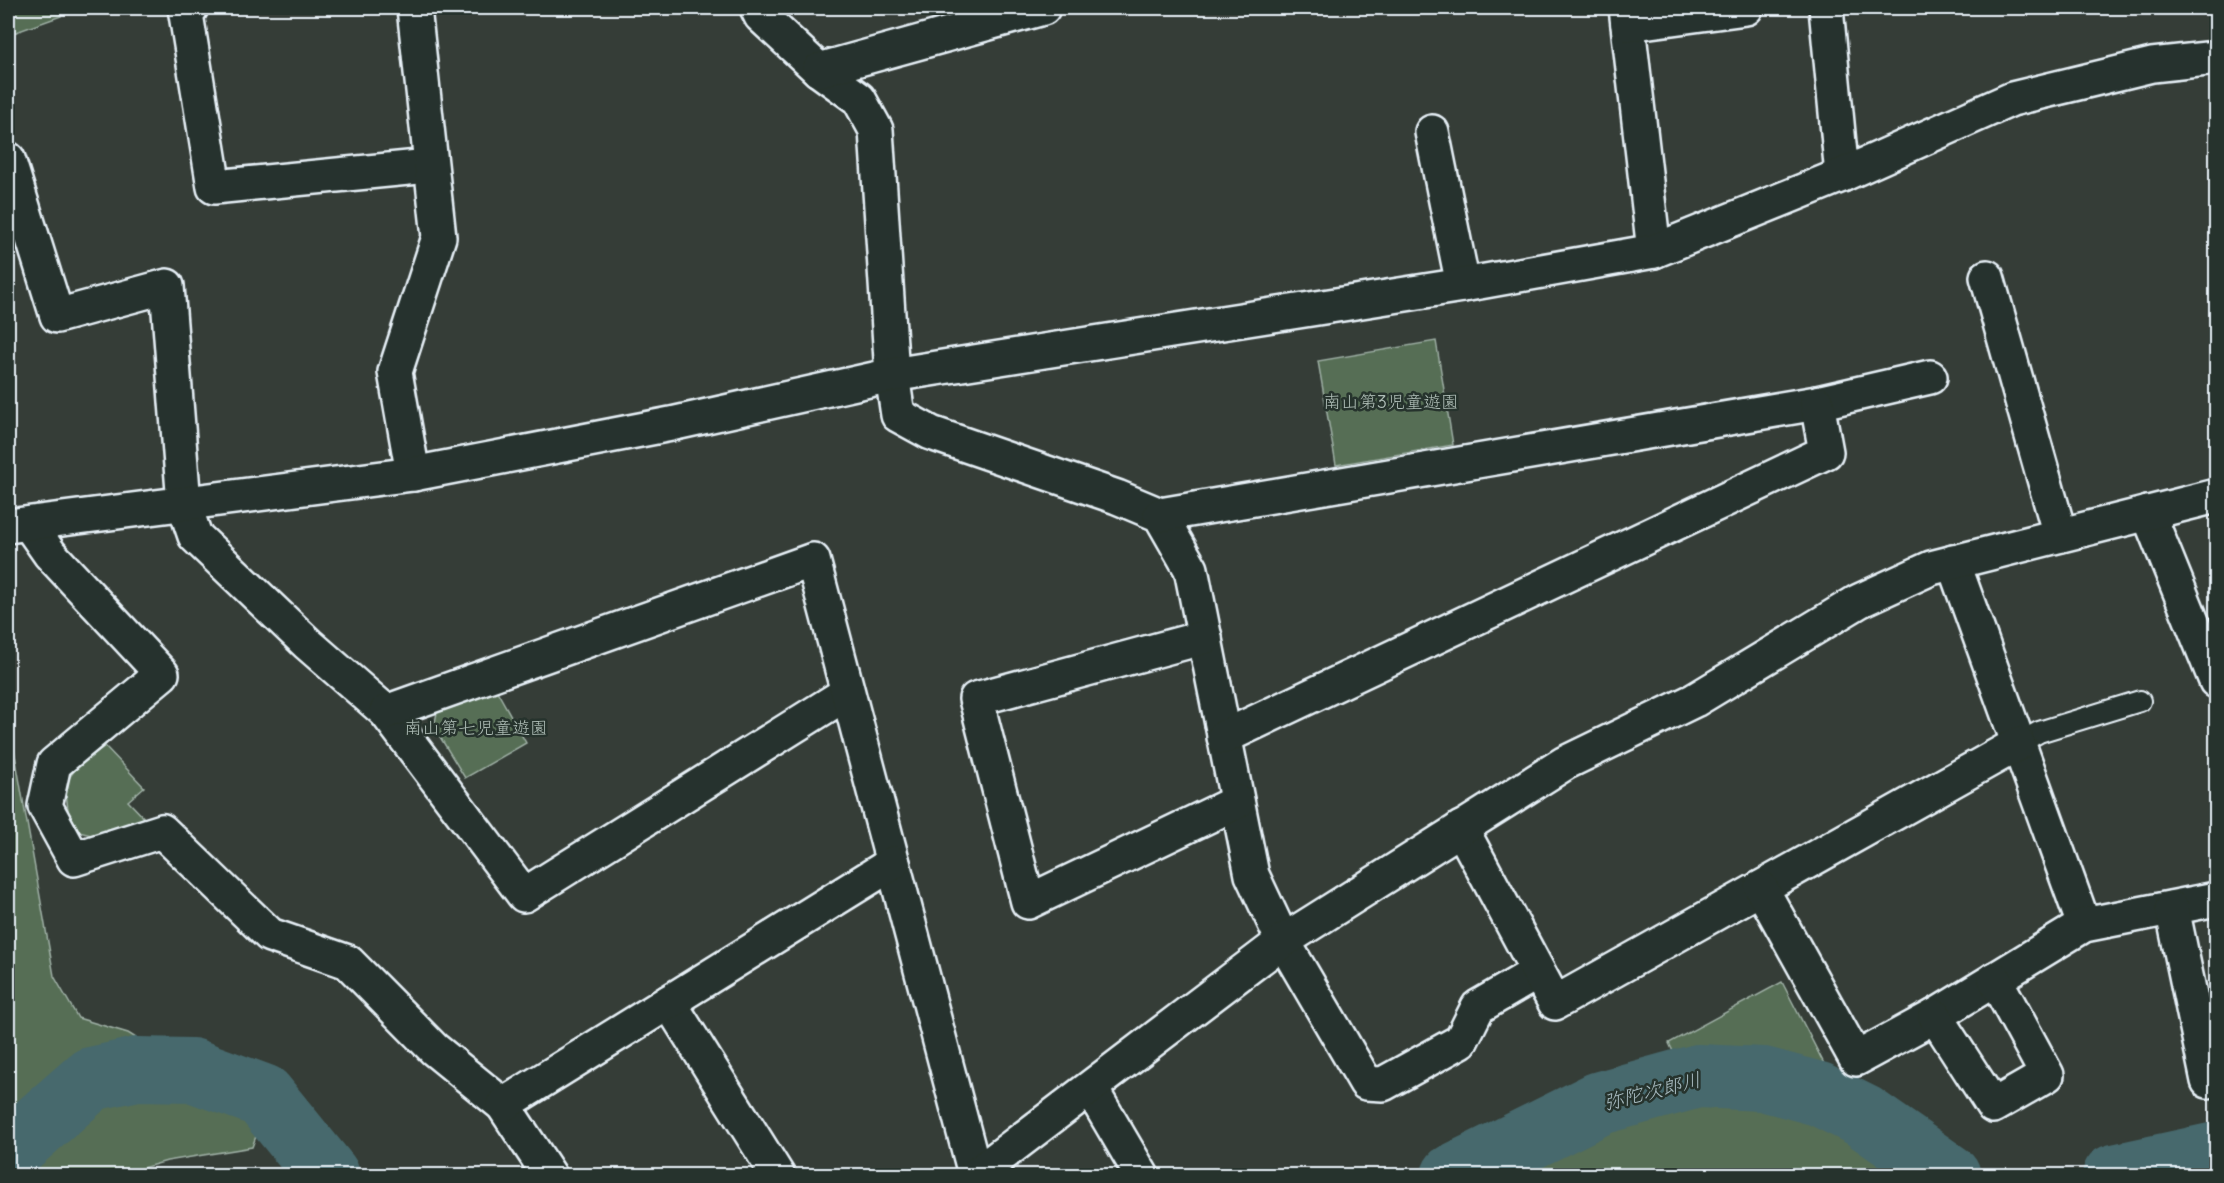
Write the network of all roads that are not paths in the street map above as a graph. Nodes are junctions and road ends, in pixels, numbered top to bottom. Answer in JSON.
{"nodes":[{"id":1,"x":191,"y":8,"type":"edge"},
{"id":2,"x":414,"y":8,"type":"edge"},
{"id":3,"x":757,"y":8,"type":"edge"},
{"id":4,"x":1043,"y":8,"type":"edge"},
{"id":5,"x":1746,"y":8,"type":"edge"},
{"id":6,"x":1827,"y":8,"type":"edge"},
{"id":7,"x":1627,"y":16,"type":"edge"},
{"id":8,"x":2217,"y":58,"type":"edge"},
{"id":9,"x":819,"y":70,"type":"junction"},
{"id":10,"x":1432,"y":132,"type":"dead end"},
{"id":11,"x":8,"y":159,"type":"edge"},
{"id":12,"x":429,"y":166,"type":"junction"},
{"id":13,"x":1842,"y":175,"type":"junction"},
{"id":14,"x":1654,"y":251,"type":"junction"},
{"id":15,"x":1987,"y":277,"type":"dead end"},
{"id":16,"x":1463,"y":285,"type":"junction"},
{"id":17,"x":892,"y":375,"type":"junction"},
{"id":18,"x":1930,"y":377,"type":"dead end"},
{"id":19,"x":1817,"y":403,"type":"junction"},
{"id":20,"x":412,"y":474,"type":"junction"},
{"id":21,"x":2217,"y":496,"type":"edge"},
{"id":22,"x":184,"y":504,"type":"junction"},
{"id":23,"x":2148,"y":513,"type":"junction"},
{"id":24,"x":1160,"y":515,"type":"junction"},
{"id":25,"x":18,"y":525,"type":"edge"},
{"id":26,"x":2060,"y":535,"type":"junction"},
{"id":27,"x":1953,"y":562,"type":"junction"},
{"id":28,"x":1204,"y":637,"type":"junction"},
{"id":29,"x":2217,"y":681,"type":"edge"},
{"id":30,"x":848,"y":693,"type":"junction"},
{"id":31,"x":2140,"y":701,"type":"dead end"},
{"id":32,"x":386,"y":712,"type":"junction"},
{"id":33,"x":1224,"y":737,"type":"junction"},
{"id":34,"x":2018,"y":744,"type":"junction"},
{"id":35,"x":1237,"y":802,"type":"junction"},
{"id":36,"x":1461,"y":828,"type":"junction"},
{"id":37,"x":893,"y":863,"type":"junction"},
{"id":38,"x":1761,"y":888,"type":"junction"},
{"id":39,"x":2217,"y":899,"type":"edge"},
{"id":40,"x":2172,"y":908,"type":"junction"},
{"id":41,"x":2084,"y":925,"type":"junction"},
{"id":42,"x":1283,"y":941,"type":"junction"},
{"id":43,"x":1538,"y":972,"type":"junction"},
{"id":44,"x":1995,"y":979,"type":"junction"},
{"id":45,"x":669,"y":1002,"type":"junction"},
{"id":46,"x":1935,"y":1016,"type":"junction"},
{"id":47,"x":2217,"y":1079,"type":"edge"},
{"id":48,"x":1091,"y":1089,"type":"junction"},
{"id":49,"x":503,"y":1105,"type":"junction"},
{"id":50,"x":975,"y":1175,"type":"edge"},
{"id":51,"x":550,"y":1176,"type":"edge"},
{"id":52,"x":778,"y":1176,"type":"edge"},
{"id":53,"x":1142,"y":1176,"type":"edge"}],
"edges":[{"from":1,"to":12,"type":"street"},
{"from":2,"to":12,"type":"street"},
{"from":3,"to":9,"type":"street"},
{"from":4,"to":9,"type":"street"},
{"from":5,"to":7,"type":"street"},
{"from":6,"to":13,"type":"street"},
{"from":7,"to":14,"type":"street"},
{"from":8,"to":13,"type":"street"},
{"from":9,"to":17,"type":"street"},
{"from":10,"to":16,"type":"street"},
{"from":11,"to":22,"type":"street"},
{"from":12,"to":20,"type":"street"},
{"from":13,"to":14,"type":"street"},
{"from":14,"to":16,"type":"street"},
{"from":15,"to":26,"type":"street"},
{"from":16,"to":17,"type":"street"},
{"from":17,"to":20,"type":"street"},
{"from":17,"to":24,"type":"street"},
{"from":18,"to":19,"type":"street"},
{"from":19,"to":24,"type":"street"},
{"from":19,"to":33,"type":"street"},
{"from":20,"to":22,"type":"street"},
{"from":21,"to":23,"type":"street"},
{"from":22,"to":25,"type":"street"},
{"from":22,"to":32,"type":"street"},
{"from":23,"to":26,"type":"street"},
{"from":23,"to":29,"type":"street"},
{"from":24,"to":28,"type":"street"},
{"from":25,"to":49,"type":"street"},
{"from":26,"to":27,"type":"street"},
{"from":27,"to":34,"type":"street"},
{"from":27,"to":36,"type":"street"},
{"from":28,"to":33,"type":"street"},
{"from":28,"to":35,"type":"street"},
{"from":30,"to":32,"type":"street"},
{"from":30,"to":32,"type":"street"},
{"from":30,"to":37,"type":"street"},
{"from":31,"to":34,"type":"lane"},
{"from":33,"to":35,"type":"street"},
{"from":34,"to":38,"type":"street"},
{"from":34,"to":41,"type":"street"},
{"from":35,"to":42,"type":"street"},
{"from":36,"to":42,"type":"street"},
{"from":36,"to":43,"type":"street"},
{"from":37,"to":45,"type":"street"},
{"from":37,"to":50,"type":"street"},
{"from":38,"to":43,"type":"street"},
{"from":38,"to":46,"type":"street"},
{"from":39,"to":40,"type":"street"},
{"from":40,"to":41,"type":"street"},
{"from":40,"to":47,"type":"street"},
{"from":41,"to":44,"type":"street"},
{"from":42,"to":43,"type":"street"},
{"from":42,"to":48,"type":"street"},
{"from":44,"to":46,"type":"street"},
{"from":44,"to":46,"type":"street"},
{"from":45,"to":49,"type":"street"},
{"from":45,"to":52,"type":"street"},
{"from":48,"to":50,"type":"street"},
{"from":48,"to":53,"type":"street"},
{"from":49,"to":51,"type":"street"}]}
